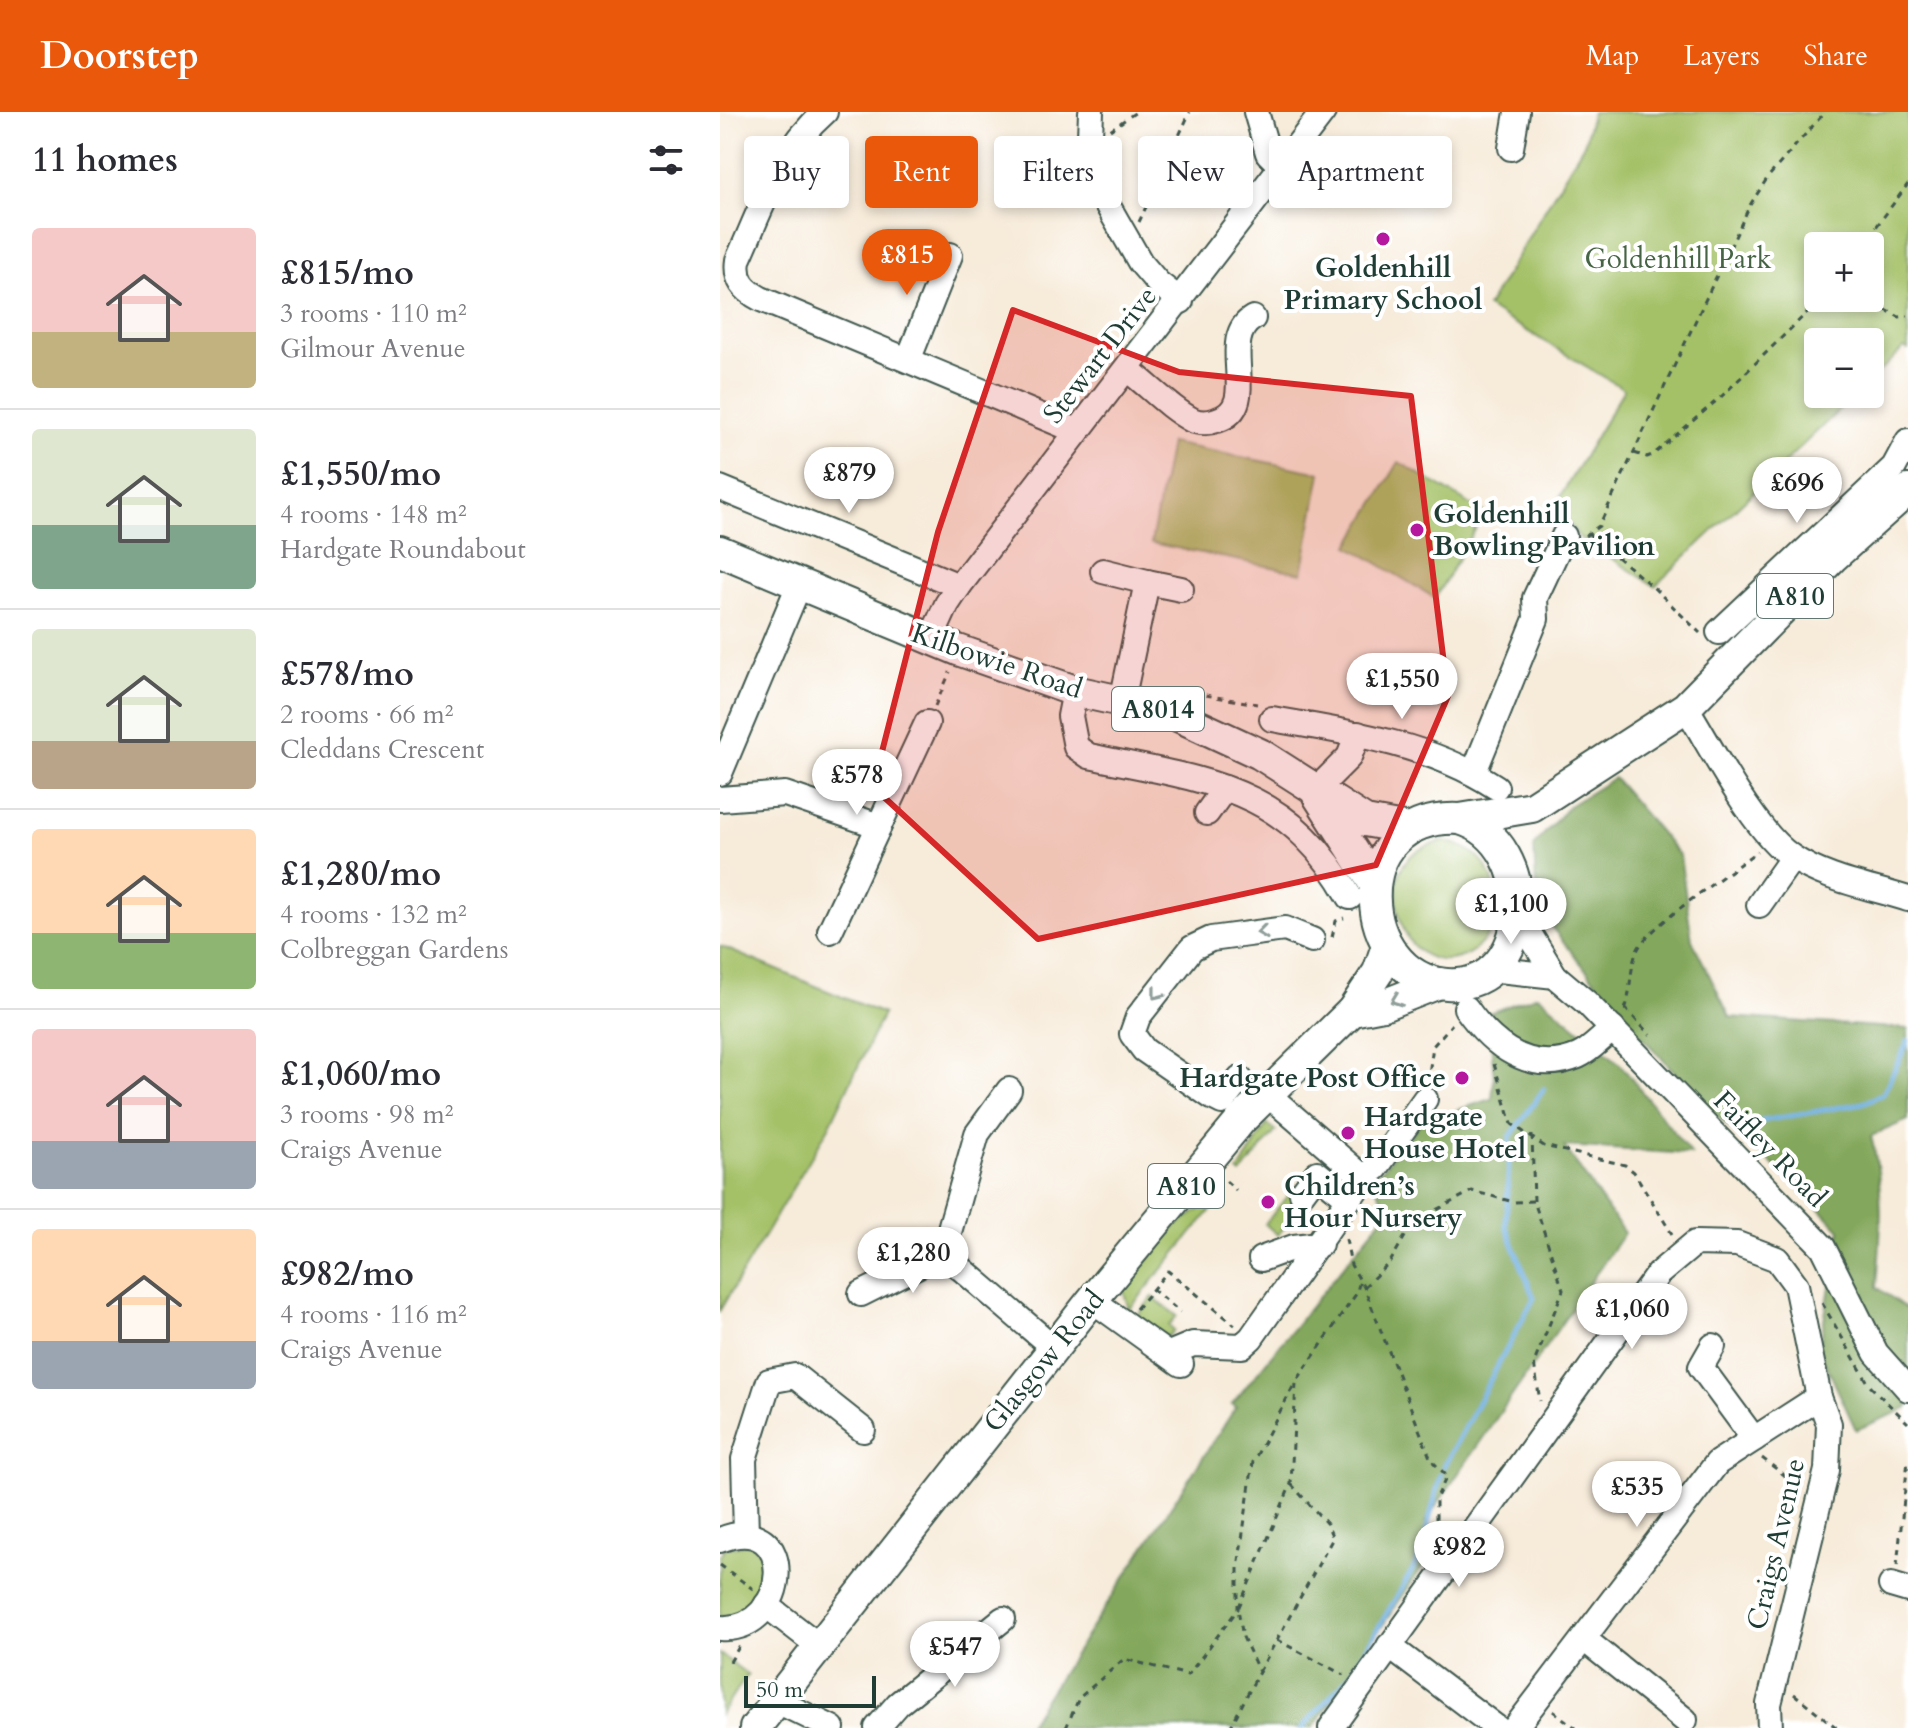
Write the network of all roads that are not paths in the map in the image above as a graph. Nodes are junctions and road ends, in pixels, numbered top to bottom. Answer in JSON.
{"nodes":[{"id":1,"x":825,"y":112,"type":"edge"},
{"id":2,"x":1091,"y":112,"type":"edge"},
{"id":3,"x":1256,"y":112,"type":"edge"},
{"id":4,"x":1323,"y":112,"type":"edge"},
{"id":5,"x":1517,"y":112,"type":"edge"},
{"id":6,"x":1306,"y":136,"type":"edge"},
{"id":7,"x":1511,"y":148,"type":"dead end"},
{"id":8,"x":1269,"y":154,"type":"edge"},
{"id":9,"x":1269,"y":186,"type":"edge"},
{"id":10,"x":950,"y":255,"type":"dead end"},
{"id":11,"x":1181,"y":301,"type":"junction"},
{"id":12,"x":1253,"y":318,"type":"dead end"},
{"id":13,"x":909,"y":358,"type":"junction"},
{"id":14,"x":1127,"y":369,"type":"junction"},
{"id":15,"x":1077,"y":431,"type":"junction"},
{"id":16,"x":1908,"y":441,"type":"edge"},
{"id":17,"x":720,"y":488,"type":"edge"},
{"id":18,"x":1908,"y":490,"type":"edge"},
{"id":19,"x":1564,"y":536,"type":"road end"},
{"id":20,"x":720,"y":551,"type":"edge"},
{"id":21,"x":1103,"y":571,"type":"dead end"},
{"id":22,"x":1147,"y":582,"type":"junction"},
{"id":23,"x":799,"y":585,"type":"junction"},
{"id":24,"x":959,"y":586,"type":"junction"},
{"id":25,"x":1181,"y":589,"type":"dead end"},
{"id":26,"x":1714,"y":637,"type":"road end"},
{"id":27,"x":945,"y":644,"type":"junction"},
{"id":28,"x":1075,"y":691,"type":"junction"},
{"id":29,"x":1122,"y":701,"type":"junction"},
{"id":30,"x":1686,"y":707,"type":"junction"},
{"id":31,"x":1267,"y":712,"type":"road end"},
{"id":32,"x":927,"y":723,"type":"road end"},
{"id":33,"x":1358,"y":734,"type":"junction"},
{"id":34,"x":1474,"y":772,"type":"junction"},
{"id":35,"x":720,"y":773,"type":"edge"},
{"id":36,"x":1496,"y":787,"type":"dead end"},
{"id":37,"x":1225,"y":788,"type":"junction"},
{"id":38,"x":1315,"y":791,"type":"junction"},
{"id":39,"x":720,"y":799,"type":"edge"},
{"id":40,"x":1532,"y":807,"type":"junction"},
{"id":41,"x":1207,"y":813,"type":"dead end"},
{"id":42,"x":1460,"y":819,"type":"junction"},
{"id":43,"x":879,"y":826,"type":"junction"},
{"id":44,"x":1409,"y":829,"type":"junction"},
{"id":45,"x":1503,"y":850,"type":"junction"},
{"id":46,"x":1792,"y":858,"type":"junction"},
{"id":47,"x":1362,"y":891,"type":"junction"},
{"id":48,"x":1908,"y":899,"type":"edge"},
{"id":49,"x":1759,"y":905,"type":"dead end"},
{"id":50,"x":1518,"y":915,"type":"junction"},
{"id":51,"x":830,"y":931,"type":"dead end"},
{"id":52,"x":1321,"y":940,"type":"road end"},
{"id":53,"x":1387,"y":946,"type":"junction"},
{"id":54,"x":1489,"y":969,"type":"junction"},
{"id":55,"x":1555,"y":976,"type":"junction"},
{"id":56,"x":1439,"y":983,"type":"junction"},
{"id":57,"x":1466,"y":1008,"type":"road end"},
{"id":58,"x":1352,"y":1011,"type":"junction"},
{"id":59,"x":1613,"y":1029,"type":"junction"},
{"id":60,"x":1253,"y":1086,"type":"junction"},
{"id":61,"x":1009,"y":1090,"type":"dead end"},
{"id":62,"x":1425,"y":1099,"type":"road end"},
{"id":63,"x":1232,"y":1111,"type":"junction"},
{"id":64,"x":1364,"y":1178,"type":"junction"},
{"id":65,"x":1302,"y":1193,"type":"dead end"},
{"id":66,"x":1345,"y":1205,"type":"junction"},
{"id":67,"x":1320,"y":1244,"type":"junction"},
{"id":68,"x":943,"y":1253,"type":"junction"},
{"id":69,"x":1261,"y":1259,"type":"dead end"},
{"id":70,"x":861,"y":1294,"type":"dead end"},
{"id":71,"x":1092,"y":1300,"type":"junction"},
{"id":72,"x":1713,"y":1346,"type":"dead end"},
{"id":73,"x":1054,"y":1348,"type":"junction"},
{"id":74,"x":1908,"y":1389,"type":"edge"},
{"id":75,"x":1819,"y":1397,"type":"junction"},
{"id":76,"x":863,"y":1430,"type":"dead end"},
{"id":77,"x":1749,"y":1442,"type":"junction"},
{"id":78,"x":746,"y":1534,"type":"junction"},
{"id":79,"x":720,"y":1540,"type":"edge"},
{"id":80,"x":767,"y":1603,"type":"junction"},
{"id":81,"x":1003,"y":1619,"type":"dead end"},
{"id":82,"x":720,"y":1628,"type":"edge"},
{"id":83,"x":1584,"y":1639,"type":"junction"},
{"id":84,"x":819,"y":1646,"type":"junction"},
{"id":85,"x":1389,"y":1646,"type":"junction"},
{"id":86,"x":775,"y":1700,"type":"junction"},
{"id":87,"x":1685,"y":1720,"type":"dead end"},
{"id":88,"x":755,"y":1728,"type":"edge"},
{"id":89,"x":832,"y":1728,"type":"edge"},
{"id":90,"x":877,"y":1728,"type":"edge"},
{"id":91,"x":1331,"y":1728,"type":"edge"},
{"id":92,"x":1497,"y":1728,"type":"edge"},
{"id":93,"x":1515,"y":1728,"type":"edge"},
{"id":94,"x":1770,"y":1728,"type":"edge"}],
"edges":[{"from":1,"to":13,"type":"street"},
{"from":2,"to":11,"type":"street"},
{"from":3,"to":8,"type":"street"},
{"from":4,"to":6,"type":"street","name":"Stewart Drive"},
{"from":5,"to":7,"type":"street"},
{"from":9,"to":11,"type":"street","name":"Stewart Drive"},
{"from":10,"to":13,"type":"street"},
{"from":11,"to":14,"type":"street","name":"Stewart Drive"},
{"from":12,"to":14,"type":"street"},
{"from":13,"to":15,"type":"street"},
{"from":14,"to":15,"type":"street","name":"Stewart Drive"},
{"from":15,"to":24,"type":"street","name":"Stewart Drive"},
{"from":16,"to":26,"type":"street"},
{"from":17,"to":24,"type":"street"},
{"from":18,"to":30,"type":"main road","number":"A810"},
{"from":19,"to":34,"type":"street"},
{"from":20,"to":23,"type":"main road","name":"Kilbowie Road","number":"A8014"},
{"from":21,"to":22,"type":"street"},
{"from":22,"to":25,"type":"street"},
{"from":22,"to":29,"type":"street"},
{"from":23,"to":27,"type":"main road","name":"Kilbowie Road","number":"A8014"},
{"from":23,"to":35,"type":"street"},
{"from":24,"to":27,"type":"street","name":"Stewart Drive"},
{"from":27,"to":28,"type":"main road","name":"Kilbowie Road","number":"A8014"},
{"from":28,"to":29,"type":"main road","name":"Kilbowie Road","number":"A8014"},
{"from":28,"to":37,"type":"street"},
{"from":29,"to":38,"type":"main road","name":"Kilbowie Road","number":"A8014"},
{"from":30,"to":40,"type":"main road","number":"A810"},
{"from":30,"to":46,"type":"street"},
{"from":31,"to":33,"type":"street"},
{"from":32,"to":43,"type":"street"},
{"from":33,"to":34,"type":"street"},
{"from":33,"to":38,"type":"street"},
{"from":34,"to":36,"type":"street"},
{"from":37,"to":41,"type":"street"},
{"from":37,"to":47,"type":"street"},
{"from":38,"to":44,"type":"main road","name":"Kilbowie Road","number":"A8014"},
{"from":38,"to":47,"type":"main road","name":"Kilbowie Road","number":"A8014"},
{"from":39,"to":43,"type":"street"},
{"from":40,"to":42,"type":"main road","number":"A810"},
{"from":40,"to":45,"type":"main road","number":"A810"},
{"from":42,"to":44,"type":"main road","number":"A810"},
{"from":42,"to":45,"type":"main road"},
{"from":43,"to":51,"type":"street"},
{"from":44,"to":47,"type":"main road"},
{"from":45,"to":50,"type":"main road"},
{"from":46,"to":48,"type":"street"},
{"from":46,"to":49,"type":"street"},
{"from":47,"to":53,"type":"main road"},
{"from":50,"to":54,"type":"main road"},
{"from":50,"to":55,"type":"street","name":"Faifley Road"},
{"from":52,"to":63,"type":"street","one_way":true},
{"from":53,"to":56,"type":"main road"},
{"from":53,"to":58,"type":"main road","name":"Glasgow Road","number":"A810"},
{"from":54,"to":55,"type":"street"},
{"from":54,"to":56,"type":"main road"},
{"from":55,"to":59,"type":"street","name":"Faifley Road"},
{"from":56,"to":58,"type":"main road","one_way":true},
{"from":57,"to":59,"type":"street"},
{"from":58,"to":60,"type":"main road","name":"Glasgow Road","number":"A810"},
{"from":59,"to":74,"type":"street","name":"Faifley Road"},
{"from":60,"to":63,"type":"main road","name":"Glasgow Road","number":"A810"},
{"from":60,"to":64,"type":"street"},
{"from":61,"to":68,"type":"street"},
{"from":62,"to":64,"type":"street"},
{"from":63,"to":71,"type":"main road","name":"Glasgow Road","number":"A810"},
{"from":64,"to":66,"type":"street"},
{"from":65,"to":66,"type":"street"},
{"from":66,"to":67,"type":"street"},
{"from":67,"to":69,"type":"street"},
{"from":67,"to":71,"type":"street"},
{"from":68,"to":70,"type":"street"},
{"from":68,"to":73,"type":"street"},
{"from":71,"to":73,"type":"main road","name":"Glasgow Road","number":"A810"},
{"from":72,"to":77,"type":"street"},
{"from":73,"to":84,"type":"main road","name":"Glasgow Road","number":"A810"},
{"from":75,"to":77,"type":"street"},
{"from":75,"to":85,"type":"street","name":"Craigs Avenue"},
{"from":75,"to":94,"type":"street","name":"Craigs Avenue"},
{"from":76,"to":78,"type":"street"},
{"from":77,"to":83,"type":"street"},
{"from":78,"to":79,"type":"street"},
{"from":78,"to":80,"type":"street"},
{"from":80,"to":82,"type":"street"},
{"from":80,"to":84,"type":"street"},
{"from":81,"to":90,"type":"street"},
{"from":83,"to":87,"type":"street"},
{"from":83,"to":93,"type":"street"},
{"from":84,"to":86,"type":"main road","name":"Glasgow Road","number":"A810"},
{"from":85,"to":91,"type":"street"},
{"from":85,"to":92,"type":"street"},
{"from":86,"to":88,"type":"main road","name":"Glasgow Road","number":"A810"},
{"from":86,"to":89,"type":"street"}]}
